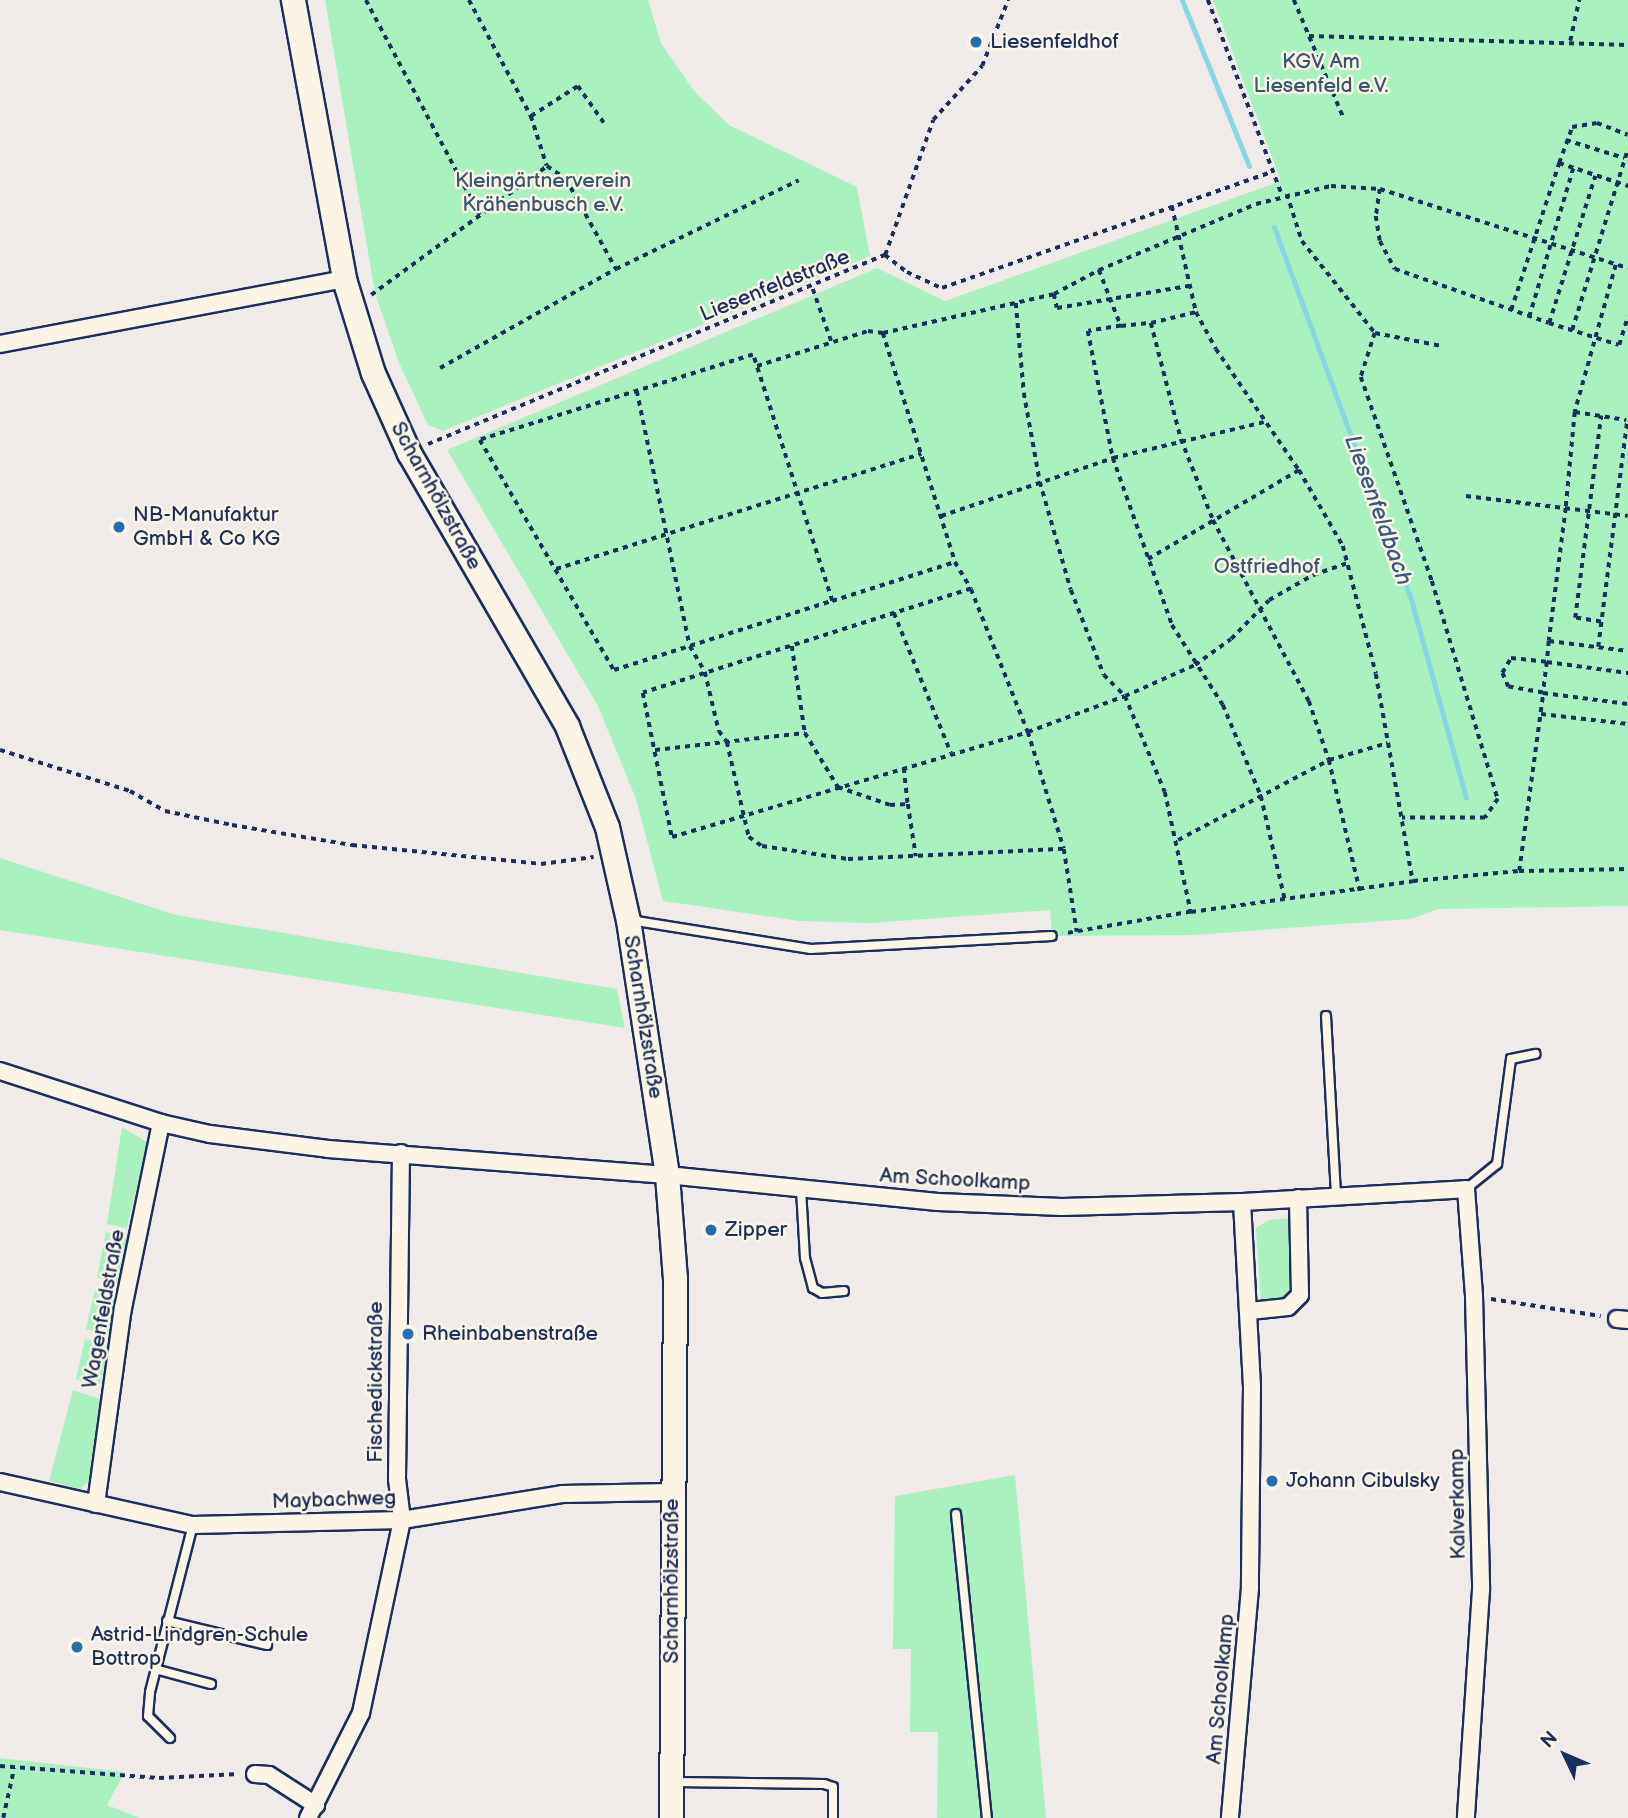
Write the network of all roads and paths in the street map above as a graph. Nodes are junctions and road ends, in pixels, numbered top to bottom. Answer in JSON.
{"nodes":[{"id":1,"x":293,"y":0,"type":"edge"},
{"id":2,"x":366,"y":0,"type":"edge"},
{"id":3,"x":469,"y":0,"type":"edge"},
{"id":4,"x":1008,"y":0,"type":"edge"},
{"id":5,"x":1208,"y":0,"type":"edge"},
{"id":6,"x":1294,"y":0,"type":"edge"},
{"id":7,"x":1579,"y":0,"type":"edge"},
{"id":8,"x":1309,"y":36,"type":"junction"},
{"id":9,"x":1570,"y":41,"type":"junction"},
{"id":10,"x":1628,"y":45,"type":"edge"},
{"id":11,"x":531,"y":116,"type":"junction"},
{"id":12,"x":1344,"y":119,"type":"dead end"},
{"id":13,"x":604,"y":123,"type":"dead end"},
{"id":14,"x":1628,"y":135,"type":"edge"},
{"id":15,"x":1566,"y":140,"type":"junction"},
{"id":16,"x":1628,"y":148,"type":"edge"},
{"id":17,"x":1624,"y":158,"type":"junction"},
{"id":18,"x":1559,"y":163,"type":"junction"},
{"id":19,"x":547,"y":166,"type":"junction"},
{"id":20,"x":1573,"y":168,"type":"junction"},
{"id":21,"x":1272,"y":172,"type":"junction"},
{"id":22,"x":1595,"y":176,"type":"junction"},
{"id":23,"x":799,"y":180,"type":"dead end"},
{"id":24,"x":1617,"y":183,"type":"junction"},
{"id":25,"x":1628,"y":186,"type":"edge"},
{"id":26,"x":1380,"y":189,"type":"junction"},
{"id":27,"x":1284,"y":195,"type":"junction"},
{"id":28,"x":1172,"y":205,"type":"junction"},
{"id":29,"x":480,"y":215,"type":"junction"},
{"id":30,"x":1178,"y":236,"type":"junction"},
{"id":31,"x":1533,"y":238,"type":"junction"},
{"id":32,"x":1550,"y":243,"type":"junction"},
{"id":33,"x":1572,"y":251,"type":"junction"},
{"id":34,"x":885,"y":255,"type":"junction"},
{"id":35,"x":1594,"y":257,"type":"junction"},
{"id":36,"x":1616,"y":265,"type":"junction"},
{"id":37,"x":1628,"y":268,"type":"edge"},
{"id":38,"x":616,"y":269,"type":"junction"},
{"id":39,"x":1099,"y":270,"type":"junction"},
{"id":40,"x":344,"y":279,"type":"junction"},
{"id":41,"x":1188,"y":286,"type":"junction"},
{"id":42,"x":812,"y":288,"type":"junction"},
{"id":43,"x":1054,"y":295,"type":"junction"},
{"id":44,"x":1111,"y":300,"type":"junction"},
{"id":45,"x":1016,"y":303,"type":"junction"},
{"id":46,"x":351,"y":304,"type":"junction"},
{"id":47,"x":1511,"y":310,"type":"junction"},
{"id":48,"x":1196,"y":312,"type":"junction"},
{"id":49,"x":1628,"y":316,"type":"edge"},
{"id":50,"x":1529,"y":317,"type":"junction"},
{"id":51,"x":1151,"y":323,"type":"junction"},
{"id":52,"x":1549,"y":323,"type":"junction"},
{"id":53,"x":1121,"y":326,"type":"junction"},
{"id":54,"x":1572,"y":330,"type":"junction"},
{"id":55,"x":884,"y":333,"type":"junction"},
{"id":56,"x":1375,"y":333,"type":"junction"},
{"id":57,"x":1594,"y":336,"type":"junction"},
{"id":58,"x":832,"y":343,"type":"junction"},
{"id":59,"x":0,"y":344,"type":"edge"},
{"id":60,"x":1443,"y":346,"type":"dead end"},
{"id":61,"x":757,"y":366,"type":"junction"},
{"id":62,"x":440,"y":368,"type":"dead end"},
{"id":63,"x":637,"y":391,"type":"junction"},
{"id":64,"x":1575,"y":412,"type":"junction"},
{"id":65,"x":1601,"y":416,"type":"junction"},
{"id":66,"x":1627,"y":420,"type":"edge"},
{"id":67,"x":1264,"y":422,"type":"junction"},
{"id":68,"x":1181,"y":439,"type":"junction"},
{"id":69,"x":409,"y":453,"type":"junction"},
{"id":70,"x":922,"y":454,"type":"junction"},
{"id":71,"x":1113,"y":458,"type":"junction"},
{"id":72,"x":1299,"y":470,"type":"junction"},
{"id":73,"x":1040,"y":482,"type":"junction"},
{"id":74,"x":796,"y":493,"type":"junction"},
{"id":75,"x":1466,"y":496,"type":"dead end"},
{"id":76,"x":1566,"y":508,"type":"junction"},
{"id":77,"x":1588,"y":511,"type":"junction"},
{"id":78,"x":1615,"y":514,"type":"junction"},
{"id":79,"x":941,"y":516,"type":"junction"},
{"id":80,"x":1628,"y":516,"type":"edge"},
{"id":81,"x":1213,"y":520,"type":"junction"},
{"id":82,"x":667,"y":533,"type":"junction"},
{"id":83,"x":1148,"y":559,"type":"junction"},
{"id":84,"x":955,"y":562,"type":"junction"},
{"id":85,"x":1348,"y":563,"type":"junction"},
{"id":86,"x":556,"y":569,"type":"junction"},
{"id":87,"x":971,"y":589,"type":"junction"},
{"id":88,"x":832,"y":601,"type":"junction"},
{"id":89,"x":1262,"y":609,"type":"junction"},
{"id":90,"x":894,"y":613,"type":"junction"},
{"id":91,"x":1601,"y":622,"type":"junction"},
{"id":92,"x":1549,"y":641,"type":"junction"},
{"id":93,"x":690,"y":646,"type":"junction"},
{"id":94,"x":792,"y":646,"type":"junction"},
{"id":95,"x":1598,"y":647,"type":"junction"},
{"id":96,"x":1628,"y":651,"type":"edge"},
{"id":97,"x":1547,"y":662,"type":"junction"},
{"id":98,"x":1195,"y":665,"type":"junction"},
{"id":99,"x":705,"y":672,"type":"junction"},
{"id":100,"x":1628,"y":673,"type":"edge"},
{"id":101,"x":1544,"y":693,"type":"junction"},
{"id":102,"x":1125,"y":696,"type":"junction"},
{"id":103,"x":1628,"y":704,"type":"edge"},
{"id":104,"x":1541,"y":714,"type":"junction"},
{"id":105,"x":1628,"y":724,"type":"edge"},
{"id":106,"x":1028,"y":732,"type":"junction"},
{"id":107,"x":805,"y":733,"type":"junction"},
{"id":108,"x":727,"y":742,"type":"junction"},
{"id":109,"x":1388,"y":743,"type":"junction"},
{"id":110,"x":0,"y":750,"type":"edge"},
{"id":111,"x":655,"y":750,"type":"junction"},
{"id":112,"x":951,"y":753,"type":"junction"},
{"id":113,"x":1329,"y":760,"type":"junction"},
{"id":114,"x":904,"y":767,"type":"junction"},
{"id":115,"x":838,"y":787,"type":"junction"},
{"id":116,"x":1261,"y":796,"type":"junction"},
{"id":117,"x":908,"y":804,"type":"junction"},
{"id":118,"x":742,"y":818,"type":"junction"},
{"id":119,"x":1402,"y":818,"type":"junction"},
{"id":120,"x":1178,"y":840,"type":"junction"},
{"id":121,"x":1064,"y":849,"type":"junction"},
{"id":122,"x":614,"y":855,"type":"junction"},
{"id":123,"x":916,"y":856,"type":"junction"},
{"id":124,"x":1628,"y":869,"type":"edge"},
{"id":125,"x":1519,"y":871,"type":"junction"},
{"id":126,"x":1413,"y":881,"type":"junction"},
{"id":127,"x":1360,"y":891,"type":"junction"},
{"id":128,"x":1285,"y":900,"type":"junction"},
{"id":129,"x":1191,"y":912,"type":"junction"},
{"id":130,"x":628,"y":920,"type":"junction"},
{"id":131,"x":1077,"y":932,"type":"junction"},
{"id":132,"x":1052,"y":936,"type":"joint"},
{"id":133,"x":1326,"y":1016,"type":"dead end"},
{"id":134,"x":1535,"y":1054,"type":"dead end"},
{"id":135,"x":0,"y":1071,"type":"edge"},
{"id":136,"x":162,"y":1123,"type":"junction"},
{"id":137,"x":401,"y":1153,"type":"junction"},
{"id":138,"x":667,"y":1175,"type":"junction"},
{"id":139,"x":802,"y":1189,"type":"junction"},
{"id":140,"x":1466,"y":1189,"type":"junction"},
{"id":141,"x":1336,"y":1196,"type":"junction"},
{"id":142,"x":1298,"y":1198,"type":"junction"},
{"id":143,"x":1242,"y":1202,"type":"junction"},
{"id":144,"x":844,"y":1291,"type":"dead end"},
{"id":145,"x":1474,"y":1296,"type":"junction"},
{"id":146,"x":1250,"y":1311,"type":"junction"},
{"id":147,"x":1622,"y":1319,"type":"edge"},
{"id":148,"x":0,"y":1482,"type":"edge"},
{"id":149,"x":671,"y":1492,"type":"junction"},
{"id":150,"x":96,"y":1504,"type":"junction"},
{"id":151,"x":956,"y":1514,"type":"dead end"},
{"id":152,"x":402,"y":1520,"type":"junction"},
{"id":153,"x":193,"y":1525,"type":"junction"},
{"id":154,"x":167,"y":1621,"type":"junction"},
{"id":155,"x":267,"y":1645,"type":"dead end"},
{"id":156,"x":155,"y":1669,"type":"junction"},
{"id":157,"x":211,"y":1684,"type":"dead end"},
{"id":158,"x":170,"y":1738,"type":"dead end"},
{"id":159,"x":0,"y":1766,"type":"edge"},
{"id":160,"x":14,"y":1768,"type":"junction"},
{"id":161,"x":255,"y":1774,"type":"joint"},
{"id":162,"x":671,"y":1782,"type":"junction"},
{"id":163,"x":312,"y":1812,"type":"edge"},
{"id":164,"x":2,"y":1818,"type":"edge"},
{"id":165,"x":671,"y":1818,"type":"edge"},
{"id":166,"x":832,"y":1818,"type":"edge"},
{"id":167,"x":988,"y":1818,"type":"edge"},
{"id":168,"x":1230,"y":1818,"type":"edge"},
{"id":169,"x":1466,"y":1818,"type":"edge"}],
"edges":[{"from":1,"to":40,"type":"main road","name":"Scharnhölzstraße"},
{"from":2,"to":29,"type":"path"},
{"from":3,"to":11,"type":"path"},
{"from":4,"to":34,"type":"path"},
{"from":5,"to":21,"type":"path"},
{"from":6,"to":8,"type":"path"},
{"from":7,"to":9,"type":"path"},
{"from":8,"to":9,"type":"path"},
{"from":8,"to":12,"type":"path"},
{"from":9,"to":10,"type":"path"},
{"from":11,"to":13,"type":"path"},
{"from":11,"to":19,"type":"path"},
{"from":14,"to":15,"type":"path"},
{"from":15,"to":17,"type":"path"},
{"from":15,"to":18,"type":"path"},
{"from":16,"to":17,"type":"path"},
{"from":17,"to":24,"type":"path"},
{"from":18,"to":20,"type":"path"},
{"from":18,"to":31,"type":"path"},
{"from":19,"to":29,"type":"path"},
{"from":19,"to":38,"type":"path"},
{"from":20,"to":22,"type":"path"},
{"from":20,"to":32,"type":"path"},
{"from":21,"to":27,"type":"path"},
{"from":21,"to":28,"type":"path"},
{"from":22,"to":24,"type":"path"},
{"from":22,"to":33,"type":"path"},
{"from":23,"to":38,"type":"path"},
{"from":24,"to":25,"type":"path"},
{"from":24,"to":35,"type":"path"},
{"from":26,"to":27,"type":"path"},
{"from":26,"to":31,"type":"path"},
{"from":26,"to":47,"type":"path"},
{"from":27,"to":30,"type":"path"},
{"from":27,"to":56,"type":"path"},
{"from":28,"to":30,"type":"path"},
{"from":28,"to":34,"type":"path"},
{"from":29,"to":46,"type":"path"},
{"from":30,"to":39,"type":"path"},
{"from":30,"to":41,"type":"path"},
{"from":31,"to":32,"type":"path"},
{"from":31,"to":47,"type":"path"},
{"from":32,"to":33,"type":"path"},
{"from":32,"to":50,"type":"path"},
{"from":33,"to":35,"type":"path"},
{"from":33,"to":52,"type":"path"},
{"from":34,"to":42,"type":"path","name":"Liesenfeldstraße"},
{"from":35,"to":36,"type":"path"},
{"from":35,"to":54,"type":"path"},
{"from":36,"to":37,"type":"path"},
{"from":36,"to":57,"type":"path"},
{"from":38,"to":62,"type":"path"},
{"from":39,"to":43,"type":"path"},
{"from":39,"to":44,"type":"path"},
{"from":40,"to":46,"type":"main road","name":"Scharnhölzstraße"},
{"from":40,"to":59,"type":"street"},
{"from":41,"to":44,"type":"path"},
{"from":41,"to":48,"type":"path"},
{"from":42,"to":58,"type":"path"},
{"from":42,"to":69,"type":"path","name":"Liesenfeldstraße"},
{"from":43,"to":44,"type":"path"},
{"from":43,"to":45,"type":"path"},
{"from":44,"to":53,"type":"path"},
{"from":45,"to":55,"type":"path"},
{"from":45,"to":73,"type":"path"},
{"from":46,"to":69,"type":"main road","name":"Scharnhölzstraße"},
{"from":47,"to":50,"type":"path"},
{"from":48,"to":51,"type":"path"},
{"from":48,"to":67,"type":"path"},
{"from":49,"to":57,"type":"path"},
{"from":50,"to":52,"type":"path"},
{"from":51,"to":53,"type":"path"},
{"from":51,"to":68,"type":"path"},
{"from":52,"to":54,"type":"path"},
{"from":53,"to":71,"type":"path"},
{"from":54,"to":57,"type":"path"},
{"from":55,"to":58,"type":"path"},
{"from":55,"to":70,"type":"path"},
{"from":56,"to":60,"type":"path"},
{"from":56,"to":119,"type":"path"},
{"from":57,"to":64,"type":"path"},
{"from":58,"to":61,"type":"path"},
{"from":61,"to":63,"type":"path"},
{"from":61,"to":74,"type":"path"},
{"from":63,"to":82,"type":"path"},
{"from":63,"to":86,"type":"path"},
{"from":64,"to":65,"type":"path"},
{"from":64,"to":76,"type":"path"},
{"from":65,"to":66,"type":"path"},
{"from":65,"to":77,"type":"path"},
{"from":66,"to":78,"type":"path"},
{"from":67,"to":68,"type":"path"},
{"from":67,"to":72,"type":"path"},
{"from":68,"to":71,"type":"path"},
{"from":68,"to":81,"type":"path"},
{"from":69,"to":122,"type":"main road","name":"Scharnhölzstraße"},
{"from":70,"to":74,"type":"path"},
{"from":70,"to":79,"type":"path"},
{"from":71,"to":73,"type":"path"},
{"from":71,"to":83,"type":"path"},
{"from":72,"to":81,"type":"path"},
{"from":72,"to":85,"type":"path"},
{"from":73,"to":79,"type":"path"},
{"from":73,"to":102,"type":"path"},
{"from":74,"to":82,"type":"path"},
{"from":74,"to":88,"type":"path"},
{"from":75,"to":76,"type":"path"},
{"from":76,"to":77,"type":"path"},
{"from":76,"to":92,"type":"path"},
{"from":77,"to":78,"type":"path"},
{"from":77,"to":91,"type":"path"},
{"from":78,"to":80,"type":"path"},
{"from":78,"to":91,"type":"path"},
{"from":79,"to":84,"type":"path"},
{"from":81,"to":83,"type":"path"},
{"from":81,"to":89,"type":"path"},
{"from":82,"to":86,"type":"path"},
{"from":82,"to":93,"type":"path"},
{"from":83,"to":98,"type":"path"},
{"from":84,"to":87,"type":"path"},
{"from":84,"to":88,"type":"path"},
{"from":85,"to":89,"type":"path"},
{"from":85,"to":109,"type":"path"},
{"from":86,"to":93,"type":"path"},
{"from":87,"to":90,"type":"path"},
{"from":87,"to":106,"type":"path"},
{"from":88,"to":93,"type":"path"},
{"from":89,"to":98,"type":"path"},
{"from":89,"to":113,"type":"path"},
{"from":90,"to":94,"type":"path"},
{"from":90,"to":112,"type":"path"},
{"from":91,"to":95,"type":"path"},
{"from":92,"to":95,"type":"path"},
{"from":92,"to":97,"type":"path"},
{"from":93,"to":99,"type":"path"},
{"from":94,"to":99,"type":"path"},
{"from":94,"to":107,"type":"path"},
{"from":95,"to":96,"type":"path"},
{"from":97,"to":100,"type":"path"},
{"from":97,"to":101,"type":"path"},
{"from":97,"to":101,"type":"path"},
{"from":98,"to":102,"type":"path"},
{"from":98,"to":116,"type":"path"},
{"from":99,"to":108,"type":"path"},
{"from":99,"to":111,"type":"path"},
{"from":101,"to":103,"type":"path"},
{"from":101,"to":104,"type":"path"},
{"from":102,"to":106,"type":"path"},
{"from":102,"to":120,"type":"path"},
{"from":104,"to":105,"type":"path"},
{"from":104,"to":125,"type":"path"},
{"from":106,"to":112,"type":"path"},
{"from":106,"to":121,"type":"path"},
{"from":107,"to":108,"type":"path"},
{"from":107,"to":115,"type":"path"},
{"from":108,"to":111,"type":"path"},
{"from":108,"to":118,"type":"path"},
{"from":109,"to":113,"type":"path"},
{"from":109,"to":119,"type":"path"},
{"from":110,"to":122,"type":"path"},
{"from":111,"to":118,"type":"path"},
{"from":112,"to":114,"type":"path"},
{"from":113,"to":116,"type":"path"},
{"from":113,"to":127,"type":"path"},
{"from":114,"to":115,"type":"path"},
{"from":114,"to":117,"type":"path"},
{"from":115,"to":117,"type":"path"},
{"from":115,"to":118,"type":"path"},
{"from":116,"to":120,"type":"path"},
{"from":116,"to":128,"type":"path"},
{"from":117,"to":123,"type":"path"},
{"from":118,"to":123,"type":"path"},
{"from":119,"to":126,"type":"path"},
{"from":120,"to":129,"type":"path"},
{"from":121,"to":123,"type":"path"},
{"from":121,"to":131,"type":"path"},
{"from":122,"to":130,"type":"main road","name":"Scharnhölzstraße"},
{"from":124,"to":125,"type":"path"},
{"from":125,"to":126,"type":"path"},
{"from":126,"to":127,"type":"path"},
{"from":127,"to":128,"type":"path"},
{"from":128,"to":129,"type":"path"},
{"from":129,"to":131,"type":"path"},
{"from":130,"to":132,"type":"lane"},
{"from":130,"to":138,"type":"main road","name":"Scharnhölzstraße"},
{"from":131,"to":132,"type":"path"},
{"from":133,"to":141,"type":"lane"},
{"from":134,"to":140,"type":"lane"},
{"from":135,"to":136,"type":"street"},
{"from":136,"to":137,"type":"street"},
{"from":136,"to":150,"type":"street","name":"Wagenfeldstraße"},
{"from":137,"to":138,"type":"street"},
{"from":137,"to":152,"type":"street","name":"Fischedickstraße"},
{"from":138,"to":139,"type":"street","name":"Am Schoolkamp"},
{"from":138,"to":149,"type":"main road","name":"Scharnhölzstraße"},
{"from":139,"to":143,"type":"street","name":"Am Schoolkamp"},
{"from":139,"to":144,"type":"lane"},
{"from":140,"to":141,"type":"street","name":"Am Schoolkamp"},
{"from":140,"to":145,"type":"street","name":"Kalverkamp"},
{"from":141,"to":142,"type":"street","name":"Am Schoolkamp"},
{"from":142,"to":143,"type":"street","name":"Am Schoolkamp"},
{"from":142,"to":146,"type":"street"},
{"from":143,"to":146,"type":"street","name":"Am Schoolkamp"},
{"from":145,"to":147,"type":"path"},
{"from":145,"to":169,"type":"street","name":"Kalverkamp"},
{"from":146,"to":168,"type":"street","name":"Am Schoolkamp"},
{"from":148,"to":150,"type":"street","name":"Maybachweg"},
{"from":149,"to":152,"type":"street","name":"Maybachweg"},
{"from":149,"to":162,"type":"main road","name":"Scharnhölzstraße"},
{"from":150,"to":153,"type":"street","name":"Maybachweg"},
{"from":151,"to":167,"type":"lane"},
{"from":152,"to":153,"type":"street","name":"Maybachweg"},
{"from":152,"to":163,"type":"street","name":"Fischedickstraße"},
{"from":153,"to":154,"type":"lane"},
{"from":154,"to":155,"type":"lane"},
{"from":154,"to":156,"type":"lane"},
{"from":156,"to":157,"type":"lane"},
{"from":156,"to":158,"type":"lane"},
{"from":159,"to":160,"type":"path"},
{"from":160,"to":161,"type":"path"},
{"from":160,"to":164,"type":"path"},
{"from":161,"to":163,"type":"street","name":"Fischedickstraße"},
{"from":162,"to":165,"type":"main road","name":"Scharnhölzstraße"},
{"from":162,"to":166,"type":"lane"}]}
